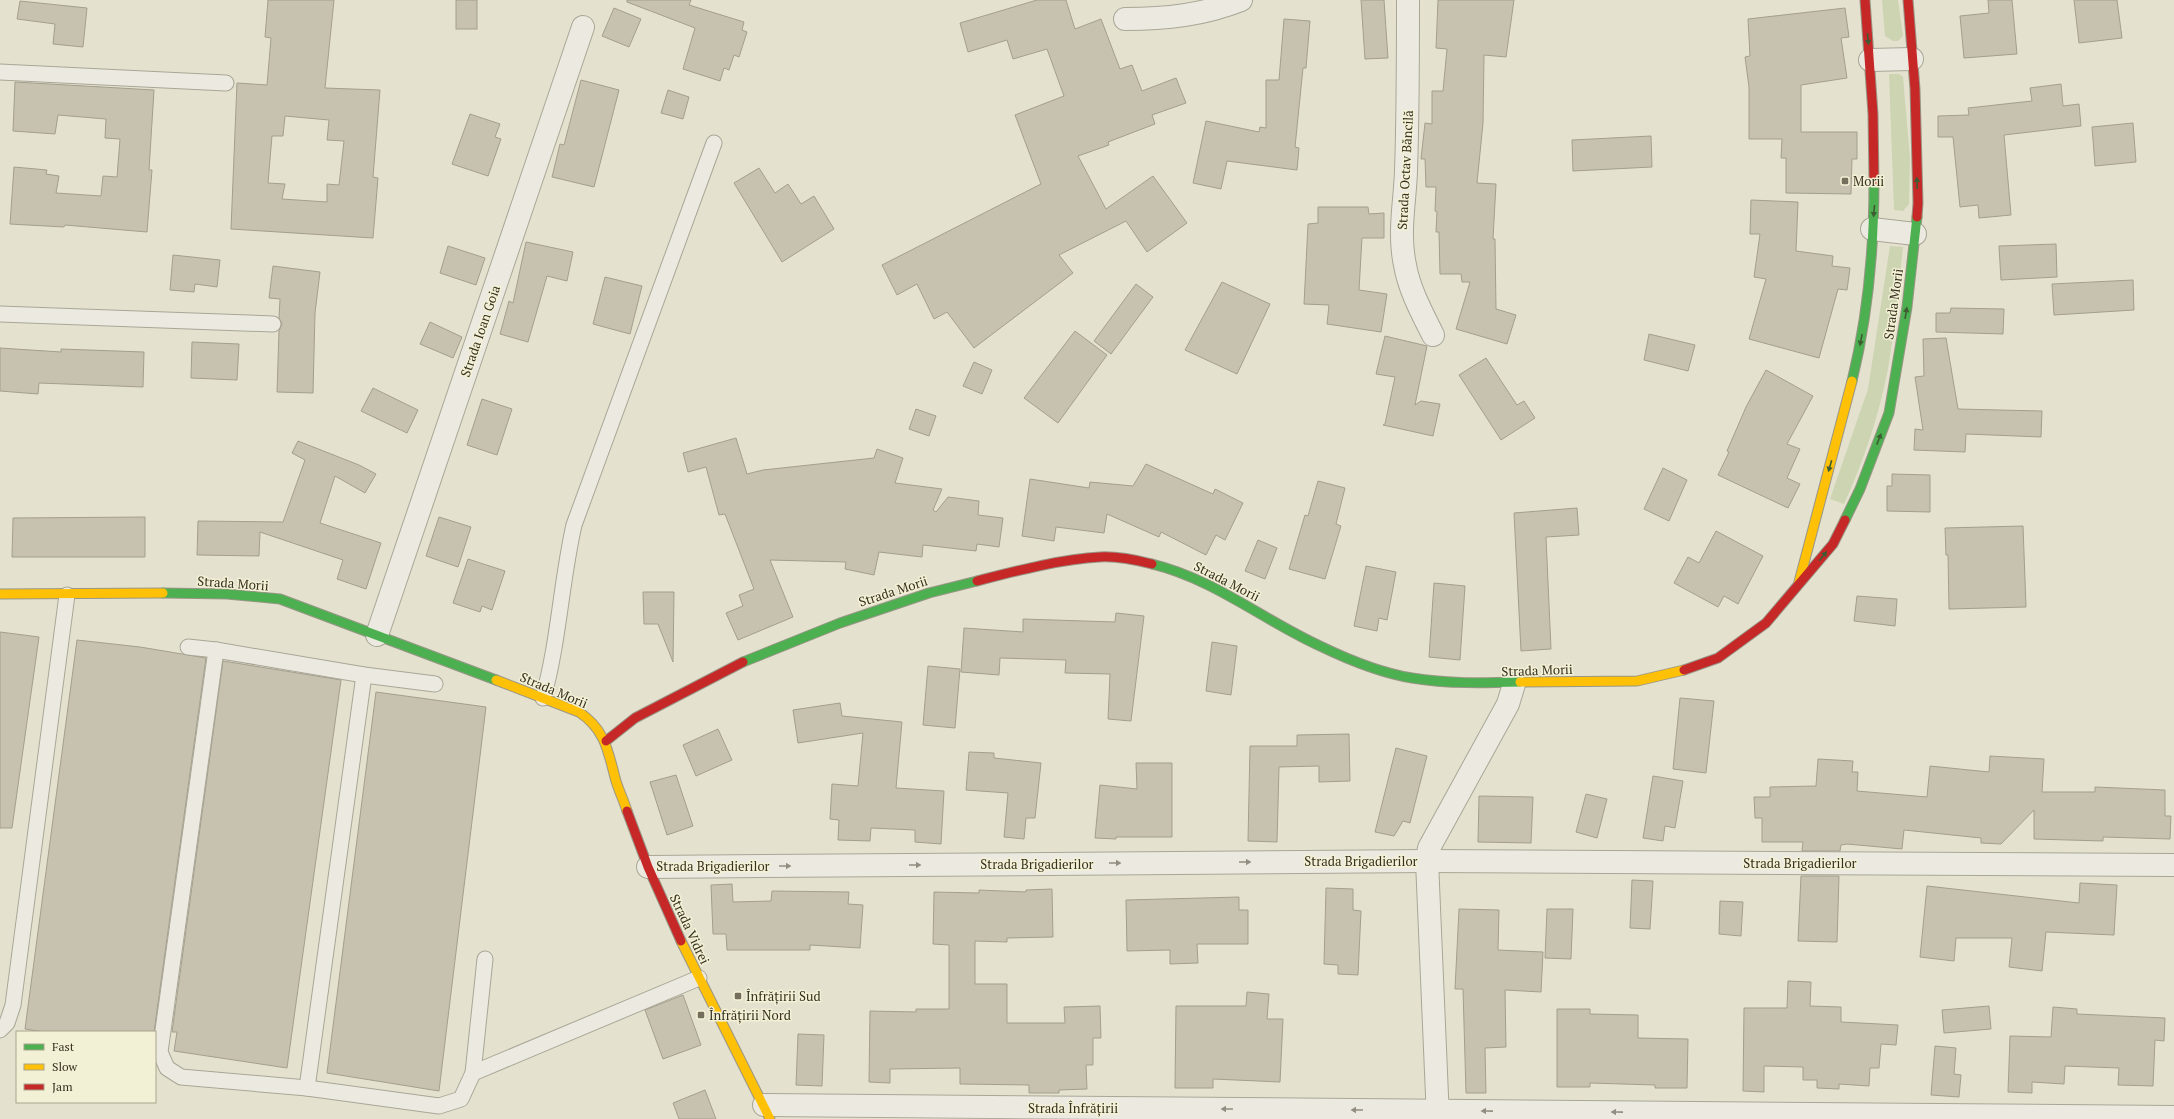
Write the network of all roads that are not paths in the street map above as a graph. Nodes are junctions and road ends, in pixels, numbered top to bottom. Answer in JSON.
{"nodes":[{"id":1,"x":1241,"y":0,"type":"edge"},
{"id":2,"x":1408,"y":0,"type":"edge"},
{"id":3,"x":1865,"y":0,"type":"edge"},
{"id":4,"x":1908,"y":0,"type":"edge"},
{"id":5,"x":1125,"y":19,"type":"dead end"},
{"id":6,"x":583,"y":27,"type":"dead end"},
{"id":7,"x":1912,"y":58,"type":"junction"},
{"id":8,"x":1870,"y":60,"type":"junction"},
{"id":9,"x":0,"y":72,"type":"edge"},
{"id":10,"x":226,"y":83,"type":"dead end"},
{"id":11,"x":714,"y":143,"type":"dead end"},
{"id":12,"x":1872,"y":229,"type":"junction"},
{"id":13,"x":1915,"y":234,"type":"junction"},
{"id":14,"x":0,"y":314,"type":"edge"},
{"id":15,"x":273,"y":324,"type":"dead end"},
{"id":16,"x":1432,"y":335,"type":"dead end"},
{"id":17,"x":1798,"y":586,"type":"junction"},
{"id":18,"x":0,"y":594,"type":"edge"},
{"id":19,"x":67,"y":595,"type":"junction"},
{"id":20,"x":377,"y":635,"type":"junction"},
{"id":21,"x":188,"y":647,"type":"dead end"},
{"id":22,"x":216,"y":650,"type":"junction"},
{"id":23,"x":364,"y":675,"type":"junction"},
{"id":24,"x":435,"y":684,"type":"dead end"},
{"id":25,"x":1514,"y":684,"type":"junction"},
{"id":26,"x":543,"y":698,"type":"junction"},
{"id":27,"x":606,"y":742,"type":"junction"},
{"id":28,"x":1427,"y":861,"type":"junction"},
{"id":29,"x":2174,"y":865,"type":"edge"},
{"id":30,"x":648,"y":867,"type":"junction"},
{"id":31,"x":484,"y":958,"type":"dead end"},
{"id":32,"x":699,"y":978,"type":"junction"},
{"id":33,"x":0,"y":1030,"type":"edge"},
{"id":34,"x":473,"y":1072,"type":"junction"},
{"id":35,"x":306,"y":1088,"type":"junction"},
{"id":36,"x":767,"y":1112,"type":"edge"},
{"id":37,"x":1438,"y":1115,"type":"edge"},
{"id":38,"x":2174,"y":1117,"type":"edge"}],
"edges":[{"from":1,"to":5,"type":"street"},
{"from":2,"to":16,"type":"street","name":"Strada Octav Băncilă"},
{"from":3,"to":8,"type":"street","name":"Strada Morii","one_way":true},
{"from":4,"to":7,"type":"street","name":"Strada Morii"},
{"from":6,"to":20,"type":"street","name":"Strada Ioan Goia"},
{"from":7,"to":8,"type":"street"},
{"from":13,"to":7,"type":"street","name":"Strada Morii","one_way":true},
{"from":8,"to":12,"type":"street","name":"Strada Morii","one_way":true},
{"from":9,"to":10,"type":"lane"},
{"from":11,"to":26,"type":"lane"},
{"from":12,"to":13,"type":"street"},
{"from":12,"to":17,"type":"street","name":"Strada Morii","one_way":true},
{"from":17,"to":13,"type":"street","name":"Strada Morii","one_way":true},
{"from":14,"to":15,"type":"lane"},
{"from":17,"to":25,"type":"street","name":"Strada Morii"},
{"from":18,"to":19,"type":"street","name":"Strada Morii"},
{"from":19,"to":20,"type":"street","name":"Strada Morii"},
{"from":19,"to":33,"type":"lane"},
{"from":20,"to":26,"type":"street","name":"Strada Morii"},
{"from":21,"to":22,"type":"lane"},
{"from":22,"to":23,"type":"lane"},
{"from":22,"to":35,"type":"lane"},
{"from":23,"to":24,"type":"lane"},
{"from":23,"to":35,"type":"lane"},
{"from":25,"to":27,"type":"street","name":"Strada Morii"},
{"from":25,"to":28,"type":"street","name":"Strada Brigadierilor"},
{"from":26,"to":27,"type":"street","name":"Strada Morii"},
{"from":27,"to":30,"type":"street","name":"Strada Vidrei"},
{"from":28,"to":29,"type":"street","name":"Strada Brigadierilor"},
{"from":30,"to":28,"type":"street","name":"Strada Brigadierilor","one_way":true},
{"from":28,"to":37,"type":"street","name":"Strada Brigadierilor"},
{"from":30,"to":32,"type":"street","name":"Strada Vidrei"},
{"from":31,"to":34,"type":"lane"},
{"from":32,"to":34,"type":"lane"},
{"from":32,"to":36,"type":"street","name":"Strada Vidrei"},
{"from":34,"to":35,"type":"lane"},
{"from":37,"to":36,"type":"street","name":"Strada Înfrățirii","one_way":true},
{"from":38,"to":37,"type":"street","name":"Strada Înfrățirii","one_way":true}]}
